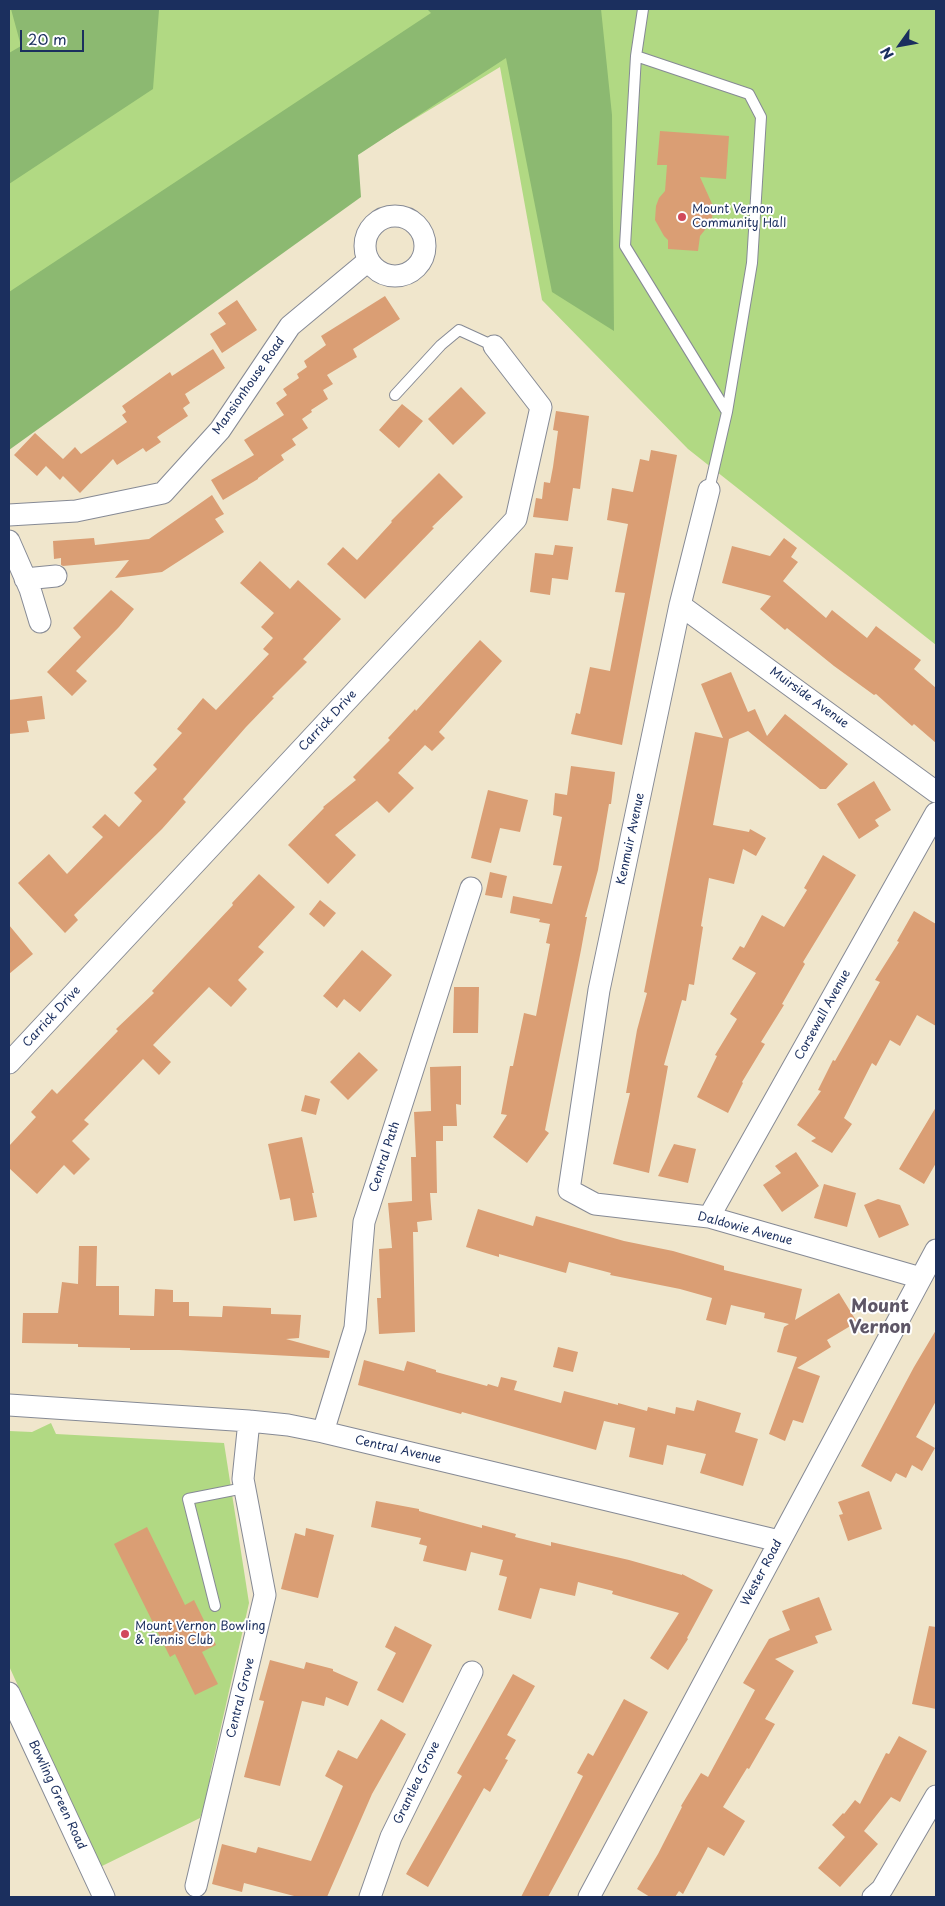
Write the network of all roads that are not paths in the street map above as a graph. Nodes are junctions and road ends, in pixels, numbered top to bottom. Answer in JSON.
{"nodes":[{"id":1,"x":643,"y":9,"type":"edge"},
{"id":2,"x":636,"y":56,"type":"junction"},
{"id":3,"x":368,"y":261,"type":"dead end"},
{"id":4,"x":494,"y":346,"type":"joint"},
{"id":5,"x":395,"y":395,"type":"dead end"},
{"id":6,"x":727,"y":412,"type":"junction"},
{"id":7,"x":710,"y":490,"type":"joint"},
{"id":8,"x":9,"y":515,"type":"edge"},
{"id":9,"x":9,"y":541,"type":"edge"},
{"id":10,"x":56,"y":576,"type":"dead end"},
{"id":11,"x":25,"y":579,"type":"junction"},
{"id":12,"x":680,"y":605,"type":"junction"},
{"id":13,"x":40,"y":622,"type":"dead end"},
{"id":14,"x":936,"y":792,"type":"edge"},
{"id":15,"x":936,"y":813,"type":"edge"},
{"id":16,"x":471,"y":888,"type":"dead end"},
{"id":17,"x":9,"y":1063,"type":"edge"},
{"id":18,"x":569,"y":1190,"type":"joint"},
{"id":19,"x":709,"y":1217,"type":"junction"},
{"id":20,"x":936,"y":1250,"type":"edge"},
{"id":21,"x":921,"y":1278,"type":"junction"},
{"id":22,"x":9,"y":1405,"type":"edge"},
{"id":23,"x":249,"y":1421,"type":"junction"},
{"id":24,"x":323,"y":1432,"type":"junction"},
{"id":25,"x":244,"y":1488,"type":"junction"},
{"id":26,"x":779,"y":1541,"type":"junction"},
{"id":27,"x":215,"y":1606,"type":"dead end"},
{"id":28,"x":472,"y":1672,"type":"dead end"},
{"id":29,"x":9,"y":1693,"type":"edge"},
{"id":30,"x":936,"y":1796,"type":"edge"},
{"id":31,"x":196,"y":1886,"type":"dead end"},
{"id":32,"x":104,"y":1897,"type":"edge"},
{"id":33,"x":370,"y":1897,"type":"edge"},
{"id":34,"x":589,"y":1897,"type":"edge"},
{"id":35,"x":873,"y":1897,"type":"edge"}],
"edges":[{"from":1,"to":2,"type":"lane"},
{"from":2,"to":6,"type":"lane"},
{"from":2,"to":6,"type":"lane"},
{"from":3,"to":8,"type":"street","name":"Mansionhouse Road"},
{"from":4,"to":5,"type":"lane"},
{"from":4,"to":17,"type":"street","name":"Carrick Drive"},
{"from":6,"to":7,"type":"lane"},
{"from":7,"to":12,"type":"street","name":"Kenmuir Avenue"},
{"from":9,"to":11,"type":"street"},
{"from":10,"to":11,"type":"street"},
{"from":11,"to":13,"type":"street"},
{"from":12,"to":14,"type":"street","name":"Muirside Avenue"},
{"from":12,"to":18,"type":"street","name":"Kenmuir Avenue"},
{"from":15,"to":19,"type":"street","name":"Corsewall Avenue"},
{"from":16,"to":24,"type":"street","name":"Central Path"},
{"from":18,"to":19,"type":"street","name":"Daldowie Avenue"},
{"from":19,"to":21,"type":"street","name":"Daldowie Avenue"},
{"from":20,"to":21,"type":"street","name":"Wester Road"},
{"from":21,"to":26,"type":"street","name":"Wester Road"},
{"from":22,"to":23,"type":"street","name":"Central Avenue"},
{"from":23,"to":24,"type":"street","name":"Central Avenue"},
{"from":23,"to":25,"type":"street","name":"Central Grove"},
{"from":24,"to":26,"type":"street","name":"Central Avenue"},
{"from":25,"to":27,"type":"lane"},
{"from":25,"to":31,"type":"street","name":"Central Grove"},
{"from":26,"to":34,"type":"street","name":"Wester Road"},
{"from":28,"to":33,"type":"street","name":"Grantlea Grove"},
{"from":29,"to":32,"type":"street","name":"Bowling Green Road"},
{"from":30,"to":35,"type":"street"}]}
